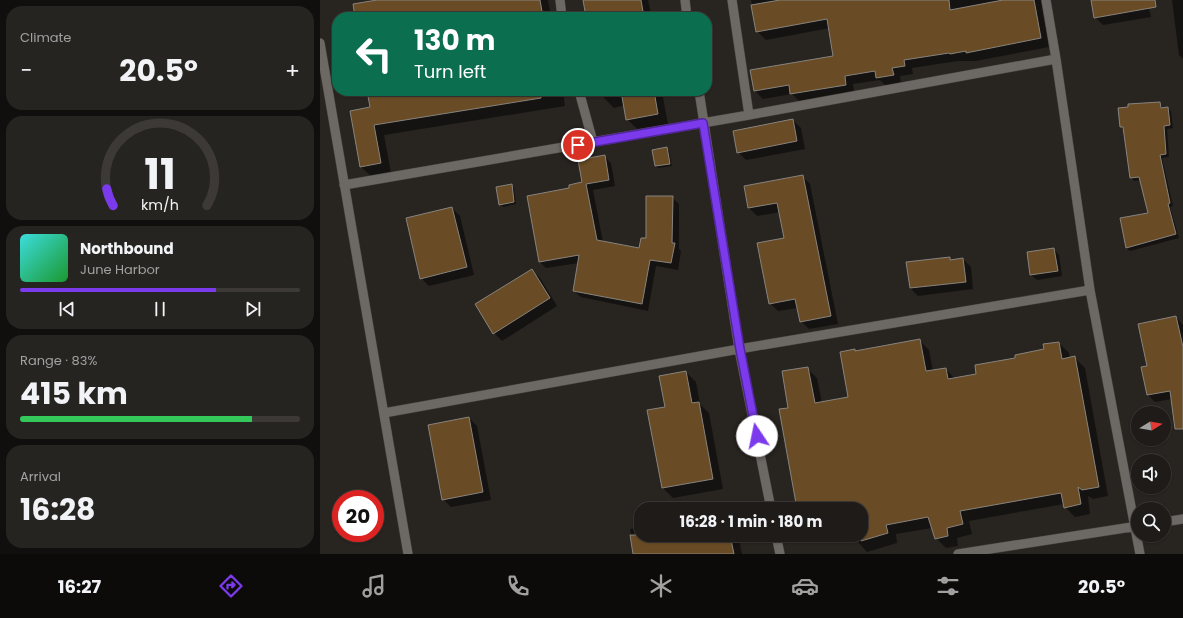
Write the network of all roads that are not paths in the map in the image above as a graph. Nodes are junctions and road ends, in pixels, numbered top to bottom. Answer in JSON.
{"nodes":[{"id":1,"x":560,"y":0,"type":"edge"},
{"id":2,"x":685,"y":0,"type":"edge"},
{"id":3,"x":732,"y":0,"type":"edge"},
{"id":4,"x":1046,"y":0,"type":"edge"},
{"id":5,"x":561,"y":12,"type":"edge"},
{"id":6,"x":686,"y":12,"type":"edge"},
{"id":7,"x":320,"y":43,"type":"edge"},
{"id":8,"x":1056,"y":58,"type":"junction"},
{"id":9,"x":580,"y":96,"type":"edge"},
{"id":10,"x":699,"y":96,"type":"edge"},
{"id":11,"x":749,"y":115,"type":"junction"},
{"id":12,"x":703,"y":123,"type":"junction"},
{"id":13,"x":593,"y":142,"type":"junction"},
{"id":14,"x":344,"y":185,"type":"junction"},
{"id":15,"x":1090,"y":290,"type":"junction"},
{"id":16,"x":740,"y":349,"type":"junction"},
{"id":17,"x":384,"y":414,"type":"junction"},
{"id":18,"x":770,"y":502,"type":"edge"},
{"id":19,"x":1131,"y":502,"type":"edge"},
{"id":20,"x":1183,"y":519,"type":"edge"},
{"id":21,"x":1171,"y":521,"type":"edge"},
{"id":22,"x":1131,"y":527,"type":"edge"},
{"id":23,"x":777,"y":542,"type":"edge"},
{"id":24,"x":1138,"y":542,"type":"edge"},
{"id":25,"x":408,"y":554,"type":"edge"},
{"id":26,"x":780,"y":554,"type":"edge"},
{"id":27,"x":958,"y":554,"type":"edge"},
{"id":28,"x":1140,"y":554,"type":"edge"}],
"edges":[{"from":1,"to":5,"type":"lane"},
{"from":2,"to":6,"type":"lane"},
{"from":3,"to":11,"type":"lane"},
{"from":4,"to":8,"type":"lane"},
{"from":7,"to":14,"type":"lane"},
{"from":8,"to":11,"type":"lane"},
{"from":8,"to":15,"type":"lane"},
{"from":9,"to":13,"type":"lane"},
{"from":10,"to":12,"type":"lane"},
{"from":11,"to":12,"type":"lane"},
{"from":12,"to":13,"type":"lane"},
{"from":12,"to":16,"type":"lane"},
{"from":13,"to":14,"type":"lane"},
{"from":14,"to":17,"type":"lane"},
{"from":15,"to":16,"type":"lane"},
{"from":15,"to":19,"type":"lane"},
{"from":16,"to":17,"type":"lane"},
{"from":16,"to":18,"type":"lane"},
{"from":17,"to":25,"type":"lane"},
{"from":20,"to":21,"type":"lane"},
{"from":22,"to":27,"type":"lane"},
{"from":23,"to":26,"type":"lane"},
{"from":24,"to":28,"type":"lane"}]}
